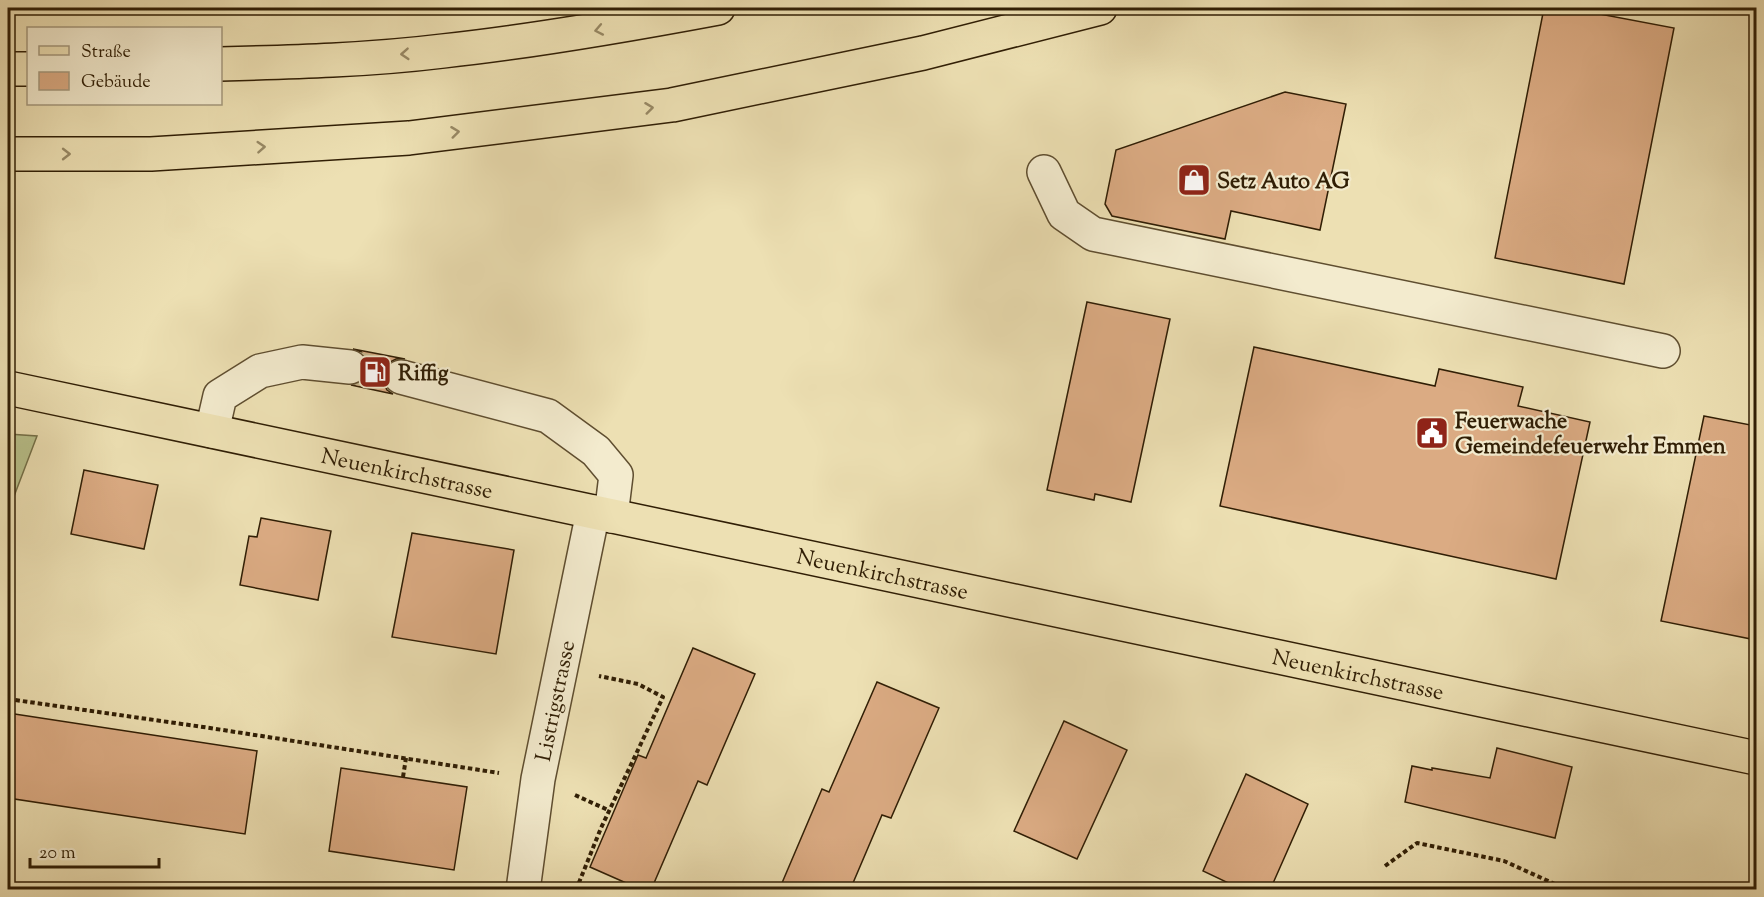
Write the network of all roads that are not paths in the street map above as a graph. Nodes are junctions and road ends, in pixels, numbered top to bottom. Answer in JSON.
{"nodes":[{"id":1,"x":718,"y":8,"type":"edge"},
{"id":2,"x":1100,"y":8,"type":"edge"},
{"id":3,"x":222,"y":64,"type":"edge"},
{"id":4,"x":8,"y":69,"type":"edge"},
{"id":5,"x":27,"y":69,"type":"edge"},
{"id":6,"x":8,"y":154,"type":"edge"},
{"id":7,"x":1044,"y":172,"type":"dead end"},
{"id":8,"x":1663,"y":351,"type":"dead end"},
{"id":9,"x":350,"y":367,"type":"tunnel mouth"},
{"id":10,"x":401,"y":377,"type":"tunnel mouth"},
{"id":11,"x":8,"y":388,"type":"edge"},
{"id":12,"x":212,"y":431,"type":"junction"},
{"id":13,"x":602,"y":514,"type":"junction"},
{"id":14,"x":1756,"y":758,"type":"edge"},
{"id":15,"x":523,"y":890,"type":"edge"}],
"edges":[{"from":1,"to":3,"type":"main road","one_way":true},
{"from":6,"to":2,"type":"main road","one_way":true},
{"from":4,"to":5,"type":"main road"},
{"from":7,"to":8,"type":"street"},
{"from":9,"to":12,"type":"street"},
{"from":10,"to":13,"type":"street","name":"Listrigstrasse"},
{"from":11,"to":12,"type":"main road","name":"Neuenkirchstrasse"},
{"from":12,"to":13,"type":"main road","name":"Neuenkirchstrasse"},
{"from":13,"to":14,"type":"main road","name":"Neuenkirchstrasse"},
{"from":13,"to":15,"type":"street","name":"Listrigstrasse"}]}
